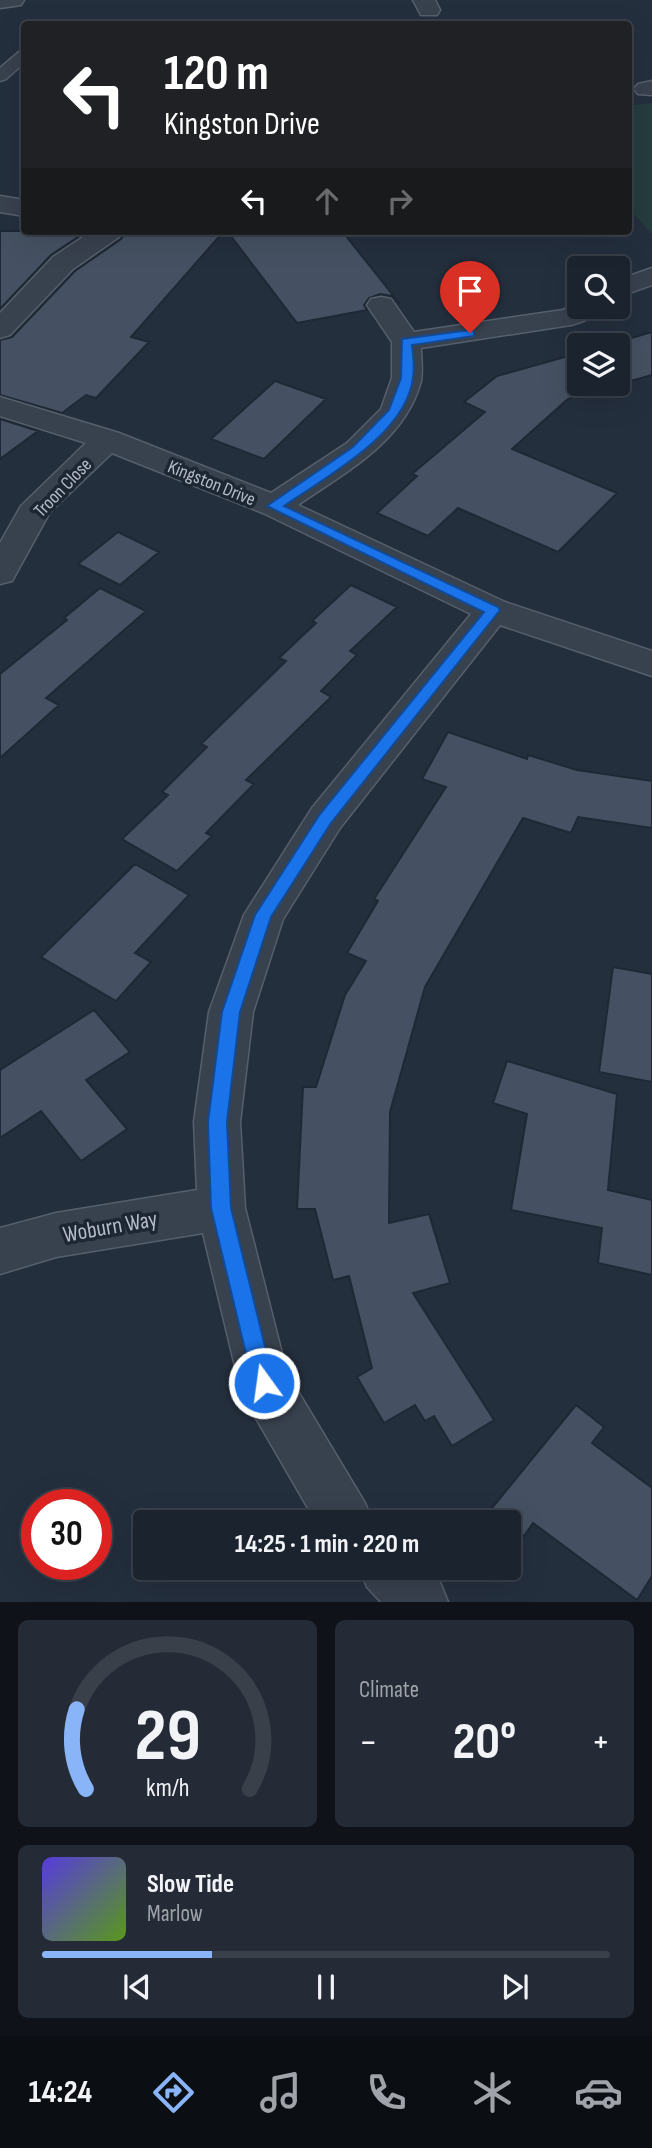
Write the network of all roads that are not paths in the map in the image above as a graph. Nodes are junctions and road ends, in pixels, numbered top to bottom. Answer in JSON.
{"nodes":[{"id":1,"x":13,"y":0,"type":"edge"},
{"id":2,"x":0,"y":2,"type":"edge"},
{"id":3,"x":21,"y":58,"type":"edge"},
{"id":4,"x":0,"y":76,"type":"edge"},
{"id":5,"x":0,"y":204,"type":"edge"},
{"id":6,"x":21,"y":208,"type":"edge"},
{"id":7,"x":100,"y":235,"type":"edge"},
{"id":8,"x":652,"y":276,"type":"edge"},
{"id":9,"x":630,"y":284,"type":"edge"},
{"id":10,"x":381,"y":305,"type":"dead end"},
{"id":11,"x":567,"y":318,"type":"edge"},
{"id":12,"x":0,"y":329,"type":"edge"},
{"id":13,"x":406,"y":342,"type":"junction"},
{"id":14,"x":0,"y":406,"type":"edge"},
{"id":15,"x":107,"y":440,"type":"junction"},
{"id":16,"x":274,"y":506,"type":"junction"},
{"id":17,"x":0,"y":573,"type":"edge"},
{"id":18,"x":493,"y":610,"type":"junction"},
{"id":19,"x":652,"y":664,"type":"edge"},
{"id":20,"x":221,"y":1208,"type":"junction"},
{"id":21,"x":0,"y":1251,"type":"edge"},
{"id":22,"x":339,"y":1510,"type":"edge"},
{"id":23,"x":398,"y":1580,"type":"edge"},
{"id":24,"x":420,"y":1602,"type":"edge"}],
"edges":[{"from":1,"to":2,"type":"street"},
{"from":3,"to":4,"type":"lane"},
{"from":5,"to":6,"type":"street"},
{"from":7,"to":12,"type":"street"},
{"from":8,"to":9,"type":"street"},
{"from":10,"to":13,"type":"street"},
{"from":11,"to":13,"type":"street"},
{"from":13,"to":16,"type":"street"},
{"from":14,"to":15,"type":"street","name":"Kingston Drive"},
{"from":15,"to":16,"type":"street","name":"Kingston Drive"},
{"from":15,"to":17,"type":"street","name":"Troon Close"},
{"from":16,"to":18,"type":"street","name":"Kingston Drive"},
{"from":18,"to":19,"type":"street","name":"Kingston Drive"},
{"from":18,"to":20,"type":"street"},
{"from":20,"to":21,"type":"street","name":"Woburn Way"},
{"from":20,"to":22,"type":"street"},
{"from":23,"to":24,"type":"street"}]}
